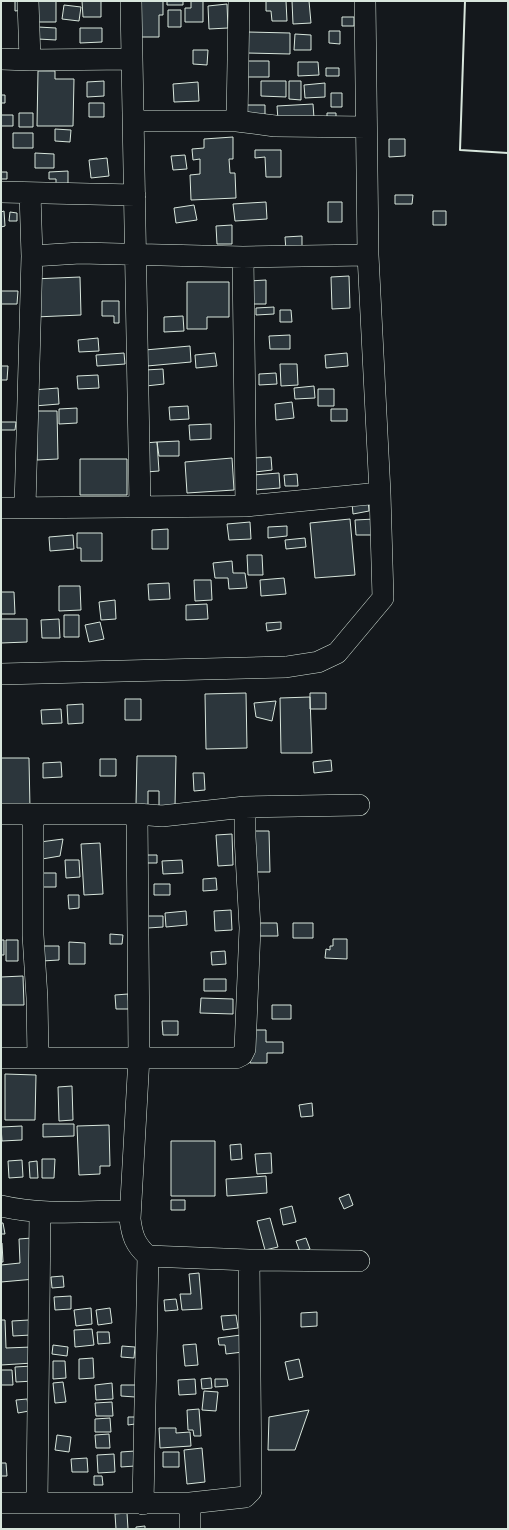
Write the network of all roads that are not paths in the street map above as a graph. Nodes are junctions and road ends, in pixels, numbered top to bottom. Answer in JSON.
{"nodes":[{"id":1,"x":28,"y":1,"type":"edge"},
{"id":2,"x":131,"y":1,"type":"edge"},
{"id":3,"x":239,"y":1,"type":"edge"},
{"id":4,"x":365,"y":1,"type":"edge"},
{"id":5,"x":1,"y":59,"type":"edge"},
{"id":6,"x":132,"y":59,"type":"junction"},
{"id":7,"x":30,"y":60,"type":"junction"},
{"id":8,"x":134,"y":120,"type":"junction"},
{"id":9,"x":237,"y":120,"type":"junction"},
{"id":10,"x":366,"y":127,"type":"junction"},
{"id":11,"x":1,"y":192,"type":"edge"},
{"id":12,"x":30,"y":193,"type":"junction"},
{"id":13,"x":135,"y":195,"type":"junction"},
{"id":14,"x":137,"y":255,"type":"junction"},
{"id":15,"x":368,"y":255,"type":"junction"},
{"id":16,"x":32,"y":256,"type":"junction"},
{"id":17,"x":243,"y":257,"type":"junction"},
{"id":18,"x":380,"y":493,"type":"junction"},
{"id":19,"x":140,"y":506,"type":"junction"},
{"id":20,"x":246,"y":506,"type":"junction"},
{"id":21,"x":1,"y":508,"type":"edge"},
{"id":22,"x":24,"y":508,"type":"junction"},
{"id":23,"x":1,"y":674,"type":"edge"},
{"id":24,"x":359,"y":806,"type":"dead end"},
{"id":25,"x":245,"y":807,"type":"junction"},
{"id":26,"x":1,"y":814,"type":"edge"},
{"id":27,"x":33,"y":814,"type":"junction"},
{"id":28,"x":137,"y":814,"type":"junction"},
{"id":29,"x":38,"y":1057,"type":"junction"},
{"id":30,"x":138,"y":1057,"type":"junction"},
{"id":31,"x":1,"y":1058,"type":"edge"},
{"id":32,"x":1,"y":1206,"type":"edge"},
{"id":33,"x":130,"y":1211,"type":"junction"},
{"id":34,"x":40,"y":1212,"type":"junction"},
{"id":35,"x":148,"y":1256,"type":"junction"},
{"id":36,"x":249,"y":1260,"type":"junction"},
{"id":37,"x":359,"y":1261,"type":"dead end"},
{"id":38,"x":1,"y":1503,"type":"edge"},
{"id":39,"x":36,"y":1503,"type":"junction"},
{"id":40,"x":190,"y":1503,"type":"junction"},
{"id":41,"x":143,"y":1504,"type":"junction"},
{"id":42,"x":190,"y":1529,"type":"edge"}],
"edges":[{"from":1,"to":7,"type":"street"},
{"from":2,"to":6,"type":"street"},
{"from":3,"to":9,"type":"street"},
{"from":4,"to":10,"type":"street"},
{"from":5,"to":7,"type":"street"},
{"from":6,"to":7,"type":"street"},
{"from":6,"to":8,"type":"street"},
{"from":8,"to":9,"type":"street"},
{"from":8,"to":13,"type":"street"},
{"from":9,"to":10,"type":"street"},
{"from":10,"to":15,"type":"street"},
{"from":11,"to":12,"type":"street"},
{"from":12,"to":13,"type":"street"},
{"from":12,"to":16,"type":"street"},
{"from":13,"to":14,"type":"street"},
{"from":14,"to":16,"type":"street"},
{"from":14,"to":17,"type":"street"},
{"from":14,"to":19,"type":"street"},
{"from":15,"to":17,"type":"street"},
{"from":15,"to":18,"type":"street"},
{"from":16,"to":22,"type":"street"},
{"from":17,"to":20,"type":"street"},
{"from":18,"to":20,"type":"street"},
{"from":18,"to":23,"type":"street"},
{"from":19,"to":20,"type":"street"},
{"from":19,"to":22,"type":"street"},
{"from":21,"to":22,"type":"street"},
{"from":24,"to":25,"type":"street"},
{"from":25,"to":28,"type":"street"},
{"from":25,"to":30,"type":"street"},
{"from":26,"to":27,"type":"street"},
{"from":27,"to":28,"type":"street"},
{"from":27,"to":29,"type":"street"},
{"from":28,"to":30,"type":"street"},
{"from":29,"to":30,"type":"street"},
{"from":29,"to":31,"type":"street"},
{"from":30,"to":33,"type":"street"},
{"from":32,"to":34,"type":"street"},
{"from":33,"to":34,"type":"street"},
{"from":33,"to":35,"type":"street"},
{"from":34,"to":39,"type":"street"},
{"from":35,"to":36,"type":"street"},
{"from":35,"to":41,"type":"street"},
{"from":36,"to":37,"type":"street"},
{"from":36,"to":40,"type":"street"},
{"from":38,"to":39,"type":"street"},
{"from":39,"to":41,"type":"street"},
{"from":40,"to":41,"type":"street"},
{"from":40,"to":42,"type":"street"}]}
